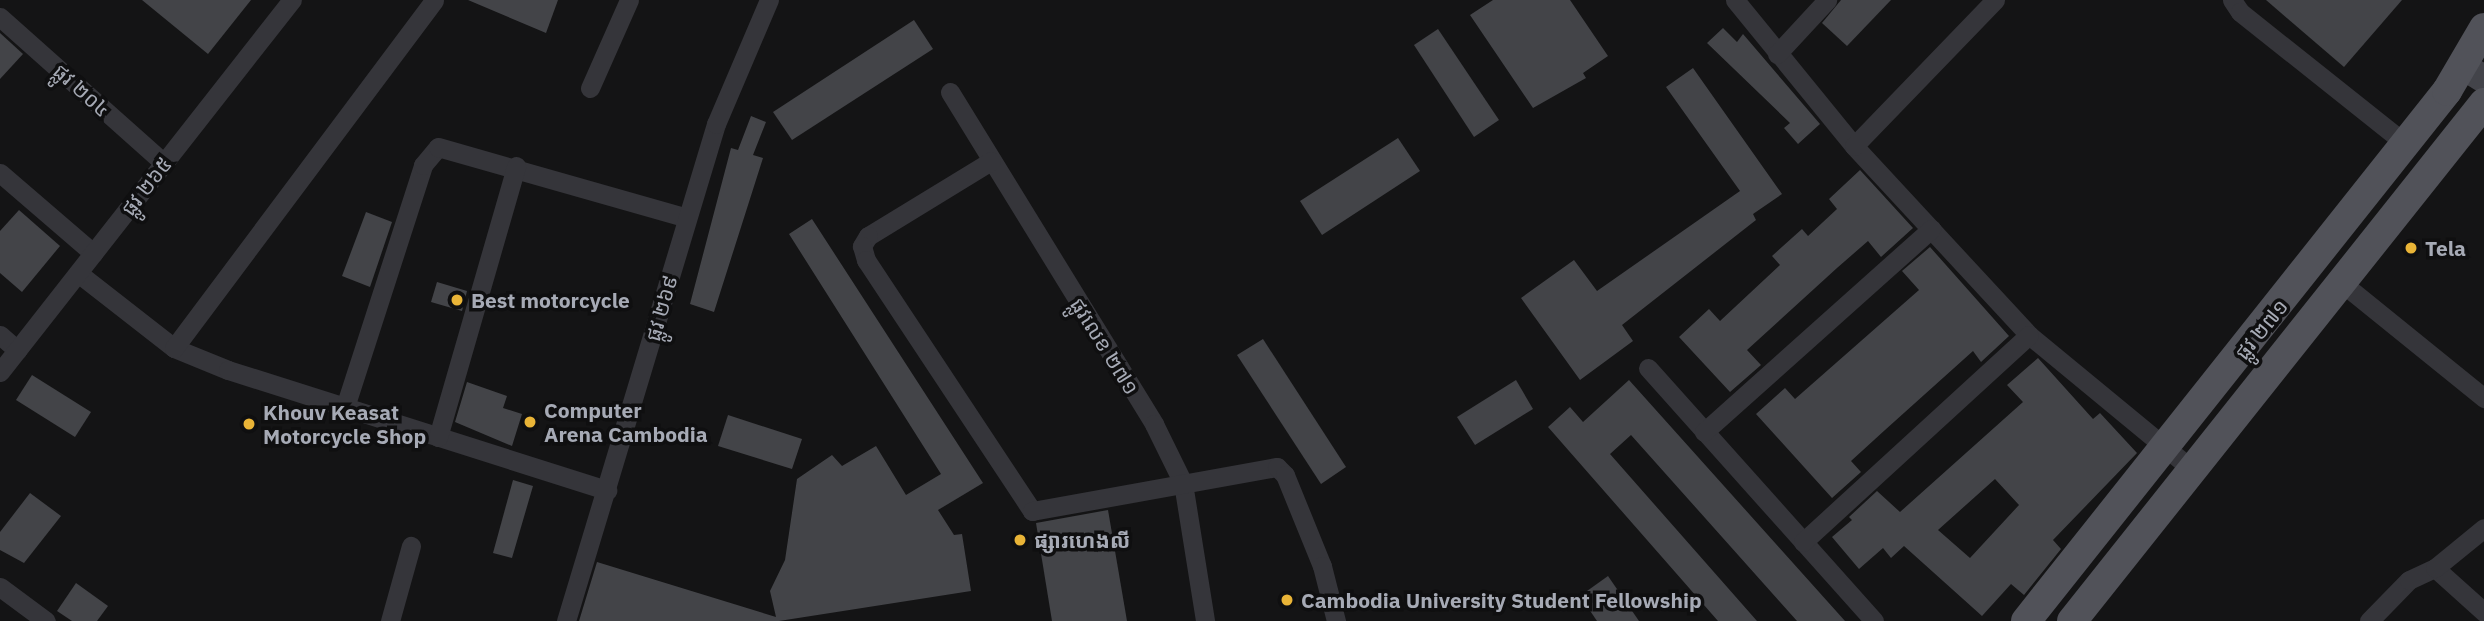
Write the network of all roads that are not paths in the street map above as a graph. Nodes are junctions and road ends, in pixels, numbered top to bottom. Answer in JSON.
{"nodes":[{"id":1,"x":292,"y":0,"type":"edge"},
{"id":2,"x":434,"y":0,"type":"edge"},
{"id":3,"x":629,"y":0,"type":"edge"},
{"id":4,"x":769,"y":0,"type":"edge"},
{"id":5,"x":1735,"y":0,"type":"edge"},
{"id":6,"x":1827,"y":0,"type":"edge"},
{"id":7,"x":1995,"y":0,"type":"edge"},
{"id":8,"x":2232,"y":0,"type":"edge"},
{"id":9,"x":0,"y":17,"type":"edge"},
{"id":10,"x":2482,"y":35,"type":"edge"},
{"id":11,"x":1777,"y":54,"type":"junction"},
{"id":12,"x":2474,"y":73,"type":"edge"},
{"id":13,"x":590,"y":88,"type":"dead end"},
{"id":14,"x":950,"y":92,"type":"dead end"},
{"id":15,"x":2484,"y":103,"type":"edge"},
{"id":16,"x":2406,"y":144,"type":"junction"},
{"id":17,"x":1854,"y":146,"type":"junction"},
{"id":18,"x":991,"y":161,"type":"junction"},
{"id":19,"x":164,"y":163,"type":"junction"},
{"id":20,"x":516,"y":166,"type":"junction"},
{"id":21,"x":0,"y":173,"type":"edge"},
{"id":22,"x":687,"y":218,"type":"junction"},
{"id":23,"x":1931,"y":229,"type":"junction"},
{"id":24,"x":93,"y":253,"type":"junction"},
{"id":25,"x":78,"y":273,"type":"junction"},
{"id":26,"x":2342,"y":283,"type":"junction"},
{"id":27,"x":0,"y":335,"type":"edge"},
{"id":28,"x":2029,"y":335,"type":"junction"},
{"id":29,"x":174,"y":348,"type":"junction"},
{"id":30,"x":17,"y":350,"type":"junction"},
{"id":31,"x":1648,"y":368,"type":"dead end"},
{"id":32,"x":0,"y":372,"type":"edge"},
{"id":33,"x":2484,"y":398,"type":"edge"},
{"id":34,"x":345,"y":407,"type":"junction"},
{"id":35,"x":1704,"y":432,"type":"junction"},
{"id":36,"x":438,"y":437,"type":"junction"},
{"id":37,"x":2166,"y":448,"type":"junction"},
{"id":38,"x":2193,"y":470,"type":"junction"},
{"id":39,"x":1183,"y":483,"type":"junction"},
{"id":40,"x":607,"y":490,"type":"junction"},
{"id":41,"x":2484,"y":528,"type":"edge"},
{"id":42,"x":1803,"y":542,"type":"junction"},
{"id":43,"x":411,"y":546,"type":"dead end"},
{"id":44,"x":2435,"y":568,"type":"junction"},
{"id":45,"x":0,"y":587,"type":"edge"},
{"id":46,"x":2484,"y":612,"type":"edge"},
{"id":47,"x":46,"y":621,"type":"edge"},
{"id":48,"x":390,"y":621,"type":"edge"},
{"id":49,"x":566,"y":621,"type":"edge"},
{"id":50,"x":1205,"y":621,"type":"edge"},
{"id":51,"x":1336,"y":621,"type":"edge"},
{"id":52,"x":1874,"y":621,"type":"edge"},
{"id":53,"x":2026,"y":621,"type":"edge"},
{"id":54,"x":2072,"y":621,"type":"edge"},
{"id":55,"x":2369,"y":621,"type":"edge"}],
"edges":[{"from":1,"to":19,"type":"street","name":"ផ្លូវ ២៦៥"},
{"from":2,"to":29,"type":"street"},
{"from":3,"to":13,"type":"street"},
{"from":4,"to":22,"type":"street","name":"ផ្លូវ ២៦៩"},
{"from":5,"to":11,"type":"street"},
{"from":6,"to":11,"type":"street"},
{"from":7,"to":17,"type":"street"},
{"from":8,"to":16,"type":"street"},
{"from":9,"to":19,"type":"street","name":"ផ្លូវ ២០៤"},
{"from":10,"to":12,"type":"main road","name":"ផ្លូវ ២៧១"},
{"from":11,"to":17,"type":"street"},
{"from":12,"to":16,"type":"main road","name":"ផ្លូវ ២៧១"},
{"from":14,"to":18,"type":"street","name":"ផ្លូវលេខ ២៧១"},
{"from":15,"to":26,"type":"main road","name":"ផ្លូវ ២៧១"},
{"from":16,"to":37,"type":"main road","name":"ផ្លូវ ២៧១"},
{"from":17,"to":23,"type":"street"},
{"from":18,"to":39,"type":"street","name":"ផ្លូវលេខ ២៧១"},
{"from":18,"to":39,"type":"street"},
{"from":19,"to":24,"type":"street","name":"ផ្លូវ ២៦៥"},
{"from":20,"to":22,"type":"street"},
{"from":20,"to":34,"type":"street"},
{"from":20,"to":36,"type":"street"},
{"from":21,"to":24,"type":"street"},
{"from":22,"to":40,"type":"street","name":"ផ្លូវ ២៦៩"},
{"from":23,"to":28,"type":"street"},
{"from":23,"to":35,"type":"street"},
{"from":24,"to":25,"type":"street","name":"ផ្លូវ ២៦៥"},
{"from":25,"to":29,"type":"street"},
{"from":25,"to":30,"type":"street","name":"ផ្លូវ ២៦៥"},
{"from":26,"to":33,"type":"street"},
{"from":26,"to":38,"type":"main road","name":"ផ្លូវ ២៧១"},
{"from":27,"to":30,"type":"street"},
{"from":28,"to":37,"type":"street"},
{"from":28,"to":42,"type":"street"},
{"from":29,"to":34,"type":"street"},
{"from":30,"to":32,"type":"street","name":"ផ្លូវ ២៦៥"},
{"from":31,"to":35,"type":"street"},
{"from":34,"to":36,"type":"street"},
{"from":35,"to":42,"type":"street"},
{"from":36,"to":40,"type":"street"},
{"from":37,"to":38,"type":"street"},
{"from":37,"to":53,"type":"main road","name":"ផ្លូវ ២៧១"},
{"from":38,"to":54,"type":"main road","name":"ផ្លូវ ២៧១"},
{"from":39,"to":50,"type":"street","name":"ផ្លូវលេខ ២៧១"},
{"from":39,"to":51,"type":"street"},
{"from":40,"to":49,"type":"street","name":"ផ្លូវ ២៦៩"},
{"from":41,"to":44,"type":"street"},
{"from":42,"to":52,"type":"street"},
{"from":43,"to":48,"type":"street"},
{"from":44,"to":46,"type":"street"},
{"from":44,"to":55,"type":"street"},
{"from":45,"to":47,"type":"street"}]}
